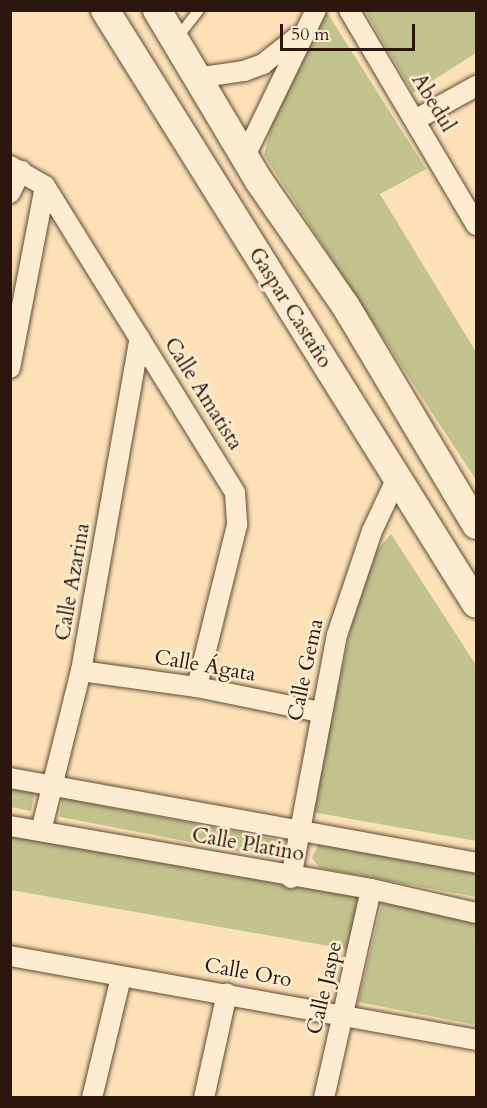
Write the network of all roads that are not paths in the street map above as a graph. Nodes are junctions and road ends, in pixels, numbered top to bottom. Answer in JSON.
{"nodes":[{"id":1,"x":105,"y":10,"type":"edge"},
{"id":2,"x":158,"y":10,"type":"edge"},
{"id":3,"x":199,"y":10,"type":"edge"},
{"id":4,"x":316,"y":10,"type":"edge"},
{"id":5,"x":349,"y":10,"type":"edge"},
{"id":6,"x":303,"y":31,"type":"junction"},
{"id":7,"x":176,"y":39,"type":"junction"},
{"id":8,"x":196,"y":78,"type":"junction"},
{"id":9,"x":477,"y":86,"type":"edge"},
{"id":10,"x":415,"y":120,"type":"junction"},
{"id":11,"x":245,"y":156,"type":"junction"},
{"id":12,"x":16,"y":168,"type":"edge"},
{"id":13,"x":259,"y":181,"type":"junction"},
{"id":14,"x":45,"y":186,"type":"junction"},
{"id":15,"x":10,"y":193,"type":"edge"},
{"id":16,"x":228,"y":207,"type":"junction"},
{"id":17,"x":476,"y":221,"type":"edge"},
{"id":18,"x":140,"y":338,"type":"junction"},
{"id":19,"x":11,"y":362,"type":"edge"},
{"id":20,"x":396,"y":480,"type":"junction"},
{"id":21,"x":477,"y":525,"type":"edge"},
{"id":22,"x":477,"y":604,"type":"edge"},
{"id":23,"x":81,"y":671,"type":"junction"},
{"id":24,"x":197,"y":687,"type":"junction"},
{"id":25,"x":320,"y":712,"type":"junction"},
{"id":26,"x":10,"y":778,"type":"edge"},
{"id":27,"x":53,"y":785,"type":"junction"},
{"id":28,"x":10,"y":826,"type":"edge"},
{"id":29,"x":42,"y":831,"type":"junction"},
{"id":30,"x":302,"y":834,"type":"junction"},
{"id":31,"x":477,"y":863,"type":"edge"},
{"id":32,"x":291,"y":878,"type":"junction"},
{"id":33,"x":371,"y":889,"type":"junction"},
{"id":34,"x":477,"y":913,"type":"edge"},
{"id":35,"x":10,"y":956,"type":"edge"},
{"id":36,"x":122,"y":977,"type":"junction"},
{"id":37,"x":227,"y":993,"type":"junction"},
{"id":38,"x":345,"y":1014,"type":"junction"},
{"id":39,"x":477,"y":1040,"type":"edge"},
{"id":40,"x":92,"y":1098,"type":"edge"},
{"id":41,"x":204,"y":1098,"type":"edge"},
{"id":42,"x":324,"y":1098,"type":"edge"}],
"edges":[{"from":1,"to":16,"type":"main road","name":"Gaspar Castaño"},
{"from":2,"to":7,"type":"main road","name":"Gaspar Castaño"},
{"from":3,"to":7,"type":"lane"},
{"from":4,"to":6,"type":"street"},
{"from":5,"to":10,"type":"street","name":"Abedul"},
{"from":6,"to":8,"type":"street"},
{"from":6,"to":11,"type":"street"},
{"from":7,"to":8,"type":"main road","name":"Gaspar Castaño"},
{"from":8,"to":11,"type":"main road","name":"Gaspar Castaño"},
{"from":9,"to":10,"type":"street"},
{"from":10,"to":17,"type":"street","name":"Abedul"},
{"from":11,"to":13,"type":"main road","name":"Gaspar Castaño"},
{"from":12,"to":14,"type":"street","name":"Calle Amatista"},
{"from":12,"to":15,"type":"street"},
{"from":13,"to":16,"type":"main road"},
{"from":13,"to":21,"type":"main road","name":"Gaspar Castaño"},
{"from":14,"to":18,"type":"street","name":"Calle Amatista"},
{"from":14,"to":19,"type":"street"},
{"from":16,"to":20,"type":"main road","name":"Gaspar Castaño"},
{"from":18,"to":23,"type":"street","name":"Calle Azarina"},
{"from":18,"to":24,"type":"street","name":"Calle Amatista"},
{"from":20,"to":22,"type":"main road","name":"Gaspar Castaño"},
{"from":20,"to":25,"type":"street","name":"Calle Gema"},
{"from":23,"to":24,"type":"street","name":"Calle Ágata"},
{"from":23,"to":27,"type":"street","name":"Calle Azarina"},
{"from":24,"to":25,"type":"street","name":"Calle Ágata"},
{"from":25,"to":30,"type":"street","name":"Calle Gema"},
{"from":26,"to":27,"type":"street","name":"Calle Platino"},
{"from":27,"to":29,"type":"street","name":"Calle Azarina"},
{"from":27,"to":30,"type":"street","name":"Calle Platino"},
{"from":28,"to":29,"type":"street","name":"Calle Platino"},
{"from":29,"to":32,"type":"street","name":"Calle Platino"},
{"from":30,"to":31,"type":"street","name":"Calle Platino"},
{"from":30,"to":32,"type":"street","name":"Calle Gema"},
{"from":32,"to":33,"type":"street","name":"Calle Platino"},
{"from":33,"to":34,"type":"street","name":"Calle Platino"},
{"from":33,"to":38,"type":"street","name":"Calle Jaspe"},
{"from":35,"to":36,"type":"street","name":"Calle Oro"},
{"from":36,"to":37,"type":"street","name":"Calle Oro"},
{"from":36,"to":40,"type":"street"},
{"from":37,"to":38,"type":"street","name":"Calle Oro"},
{"from":37,"to":41,"type":"street"},
{"from":38,"to":39,"type":"street","name":"Calle Oro"},
{"from":38,"to":42,"type":"street","name":"Calle Jaspe"}]}
